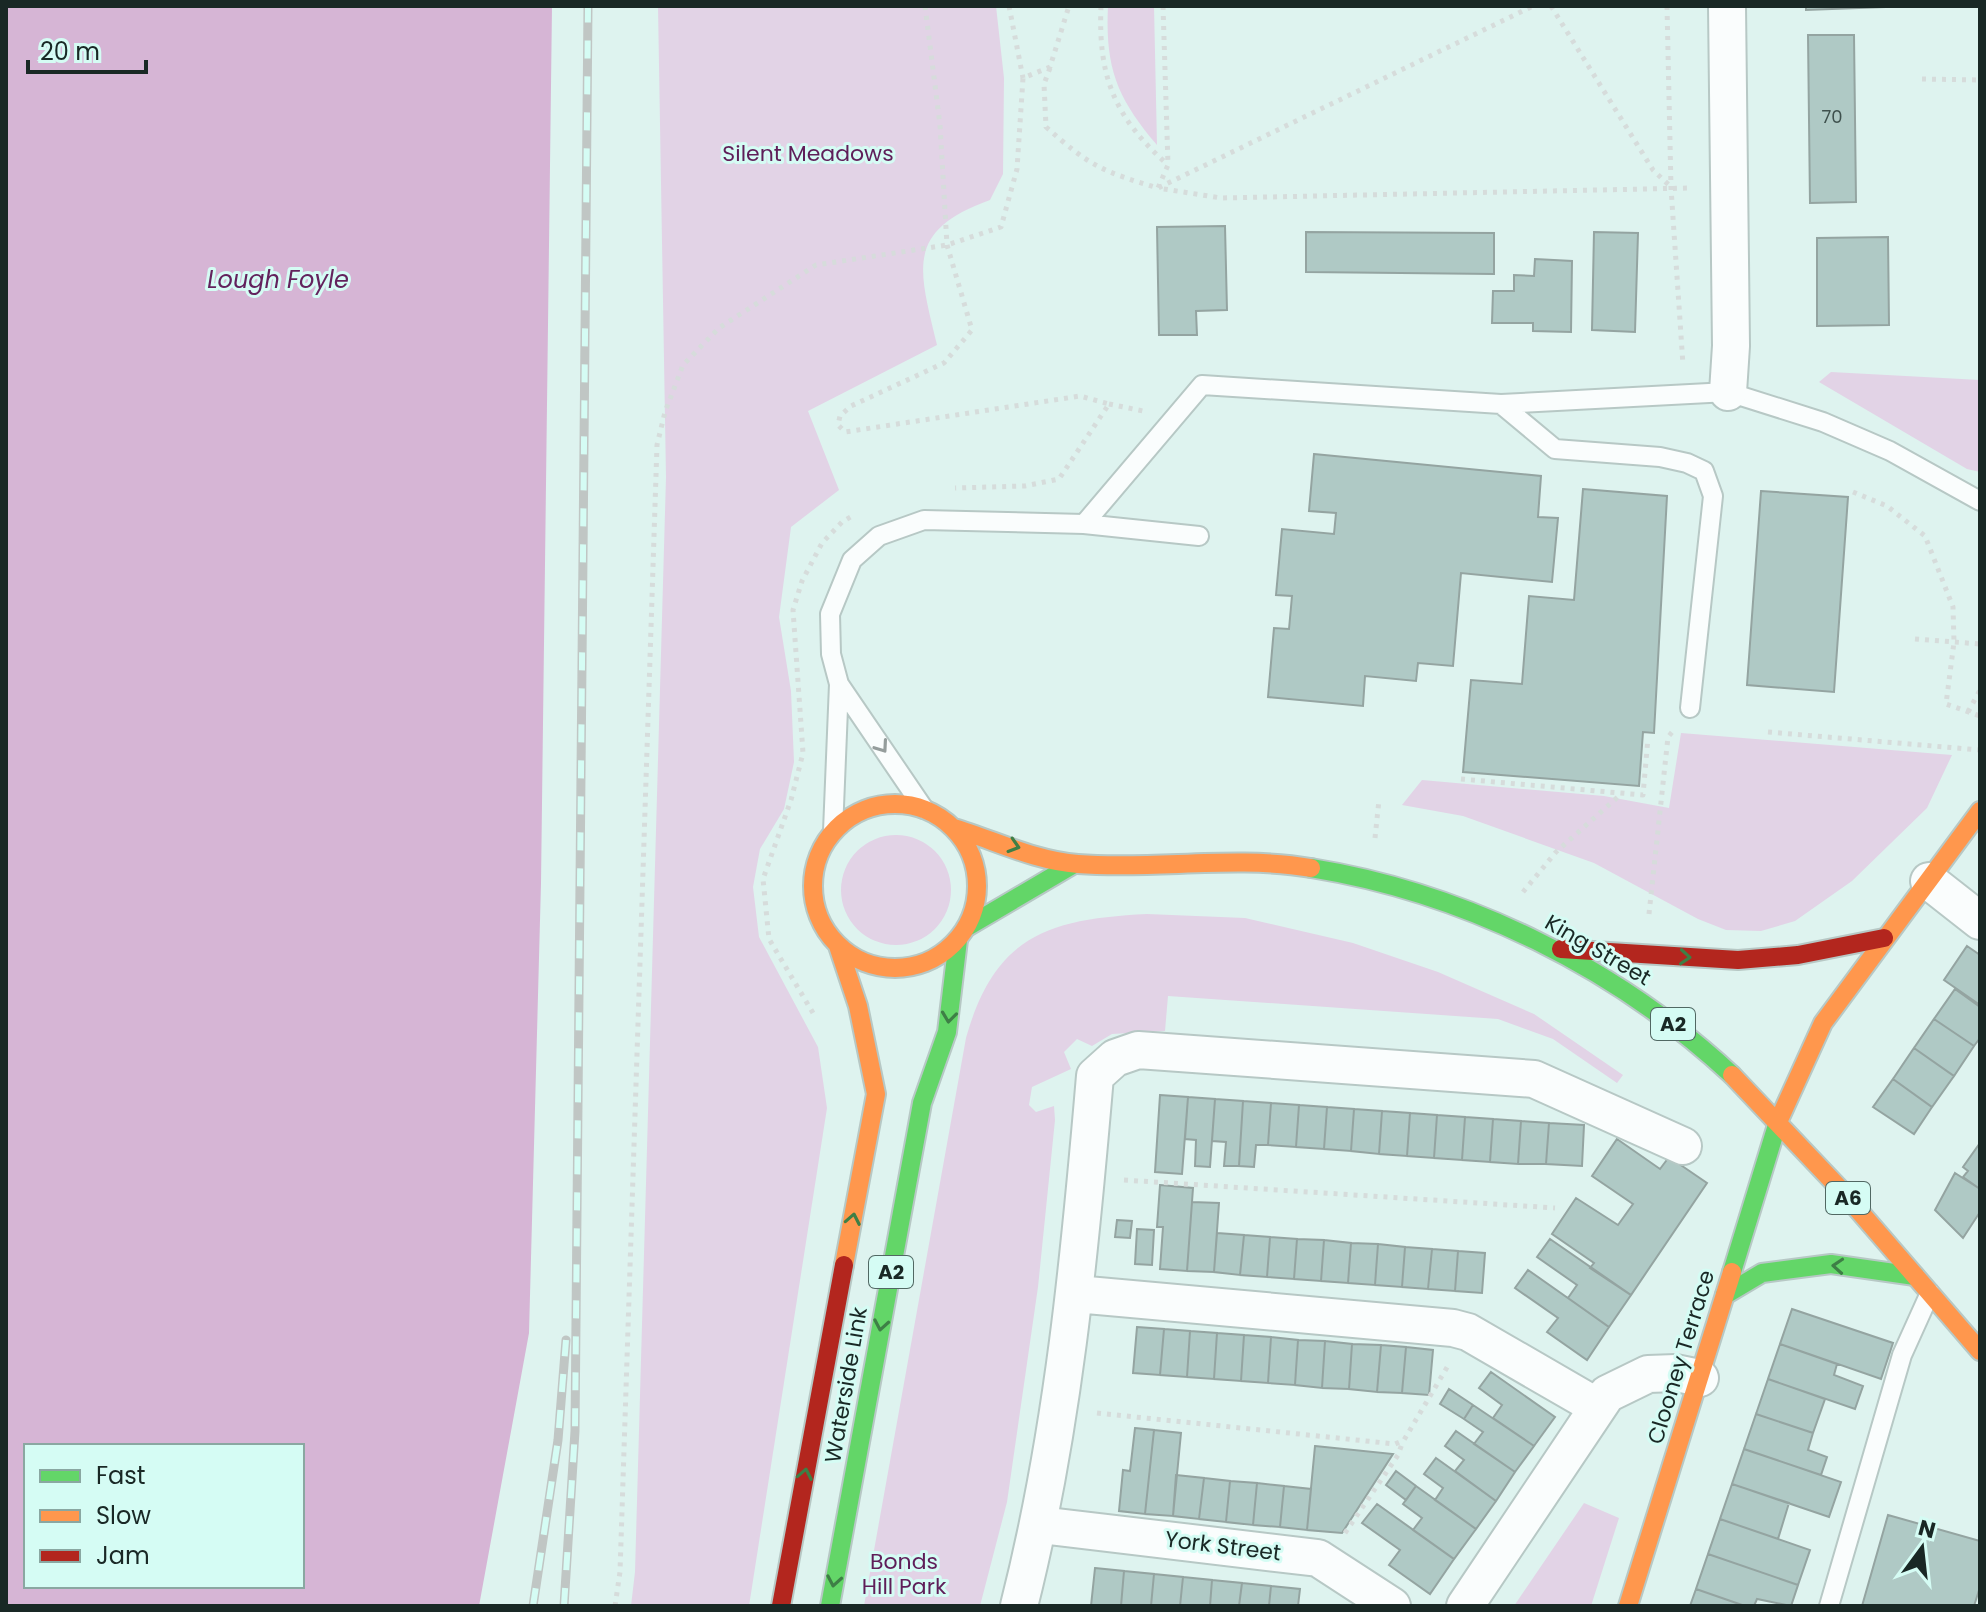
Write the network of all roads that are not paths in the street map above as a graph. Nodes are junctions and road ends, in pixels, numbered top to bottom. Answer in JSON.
{"nodes":[{"id":1,"x":1727,"y":6,"type":"edge"},
{"id":2,"x":1728,"y":392,"type":"junction"},
{"id":3,"x":1501,"y":404,"type":"junction"},
{"id":4,"x":1980,"y":501,"type":"edge"},
{"id":5,"x":1084,"y":524,"type":"junction"},
{"id":6,"x":1199,"y":536,"type":"dead end"},
{"id":7,"x":839,"y":684,"type":"junction"},
{"id":8,"x":1690,"y":708,"type":"road end"},
{"id":9,"x":924,"y":809,"type":"junction"},
{"id":10,"x":1980,"y":811,"type":"edge"},
{"id":11,"x":954,"y":828,"type":"junction"},
{"id":12,"x":833,"y":831,"type":"junction"},
{"id":13,"x":1074,"y":864,"type":"junction"},
{"id":14,"x":1929,"y":881,"type":"junction"},
{"id":15,"x":1980,"y":921,"type":"edge"},
{"id":16,"x":962,"y":933,"type":"junction"},
{"id":17,"x":1884,"y":938,"type":"junction"},
{"id":18,"x":838,"y":946,"type":"junction"},
{"id":19,"x":1551,"y":948,"type":"junction"},
{"id":20,"x":1778,"y":1122,"type":"junction"},
{"id":21,"x":1683,"y":1146,"type":"dead end"},
{"id":22,"x":1915,"y":1276,"type":"junction"},
{"id":23,"x":1930,"y":1293,"type":"junction"},
{"id":24,"x":1076,"y":1294,"type":"junction"},
{"id":25,"x":1725,"y":1295,"type":"junction"},
{"id":26,"x":1980,"y":1351,"type":"edge"},
{"id":27,"x":1700,"y":1378,"type":"junction"},
{"id":28,"x":1596,"y":1406,"type":"junction"},
{"id":29,"x":1040,"y":1525,"type":"junction"},
{"id":30,"x":781,"y":1606,"type":"edge"},
{"id":31,"x":830,"y":1606,"type":"edge"},
{"id":32,"x":1019,"y":1606,"type":"edge"},
{"id":33,"x":1392,"y":1606,"type":"edge"},
{"id":34,"x":1465,"y":1606,"type":"edge"},
{"id":35,"x":1628,"y":1606,"type":"edge"},
{"id":36,"x":1829,"y":1606,"type":"edge"}],
"edges":[{"from":1,"to":2,"type":"street"},
{"from":2,"to":3,"type":"lane"},
{"from":2,"to":4,"type":"lane"},
{"from":3,"to":5,"type":"lane"},
{"from":3,"to":8,"type":"lane"},
{"from":5,"to":6,"type":"lane"},
{"from":5,"to":7,"type":"lane"},
{"from":7,"to":9,"type":"lane","one_way":true},
{"from":7,"to":12,"type":"lane"},
{"from":9,"to":11,"type":"main road","name":"Waterside Link","number":"A2"},
{"from":9,"to":12,"type":"main road","name":"Waterside Link","number":"A2"},
{"from":10,"to":14,"type":"main road"},
{"from":11,"to":13,"type":"main road","name":"King Street","number":"A2","one_way":true},
{"from":11,"to":16,"type":"main road","name":"Waterside Link","number":"A2"},
{"from":12,"to":18,"type":"main road","name":"Waterside Link","number":"A2"},
{"from":13,"to":16,"type":"main road","name":"King Street","number":"A2"},
{"from":13,"to":19,"type":"main road","name":"King Street","number":"A2"},
{"from":14,"to":15,"type":"street"},
{"from":14,"to":17,"type":"main road"},
{"from":16,"to":18,"type":"main road","number":"A2"},
{"from":16,"to":31,"type":"main road","name":"Waterside Link","number":"A2","one_way":true},
{"from":19,"to":17,"type":"main road","one_way":true},
{"from":17,"to":20,"type":"main road"},
{"from":30,"to":18,"type":"main road","name":"Waterside Link","number":"A2","one_way":true},
{"from":19,"to":20,"type":"main road","name":"King Street","number":"A2"},
{"from":20,"to":22,"type":"main road","number":"A6"},
{"from":20,"to":25,"type":"main road","name":"Clooney Terrace"},
{"from":21,"to":24,"type":"street"},
{"from":22,"to":23,"type":"main road","number":"A6"},
{"from":22,"to":25,"type":"main road","one_way":true},
{"from":23,"to":26,"type":"main road","number":"A6"},
{"from":23,"to":36,"type":"lane"},
{"from":24,"to":28,"type":"street"},
{"from":24,"to":29,"type":"street"},
{"from":25,"to":27,"type":"main road","name":"Clooney Terrace"},
{"from":27,"to":28,"type":"street"},
{"from":27,"to":35,"type":"main road","name":"Clooney Terrace"},
{"from":28,"to":34,"type":"street"},
{"from":29,"to":32,"type":"street"},
{"from":29,"to":33,"type":"street","name":"York Street"}]}
